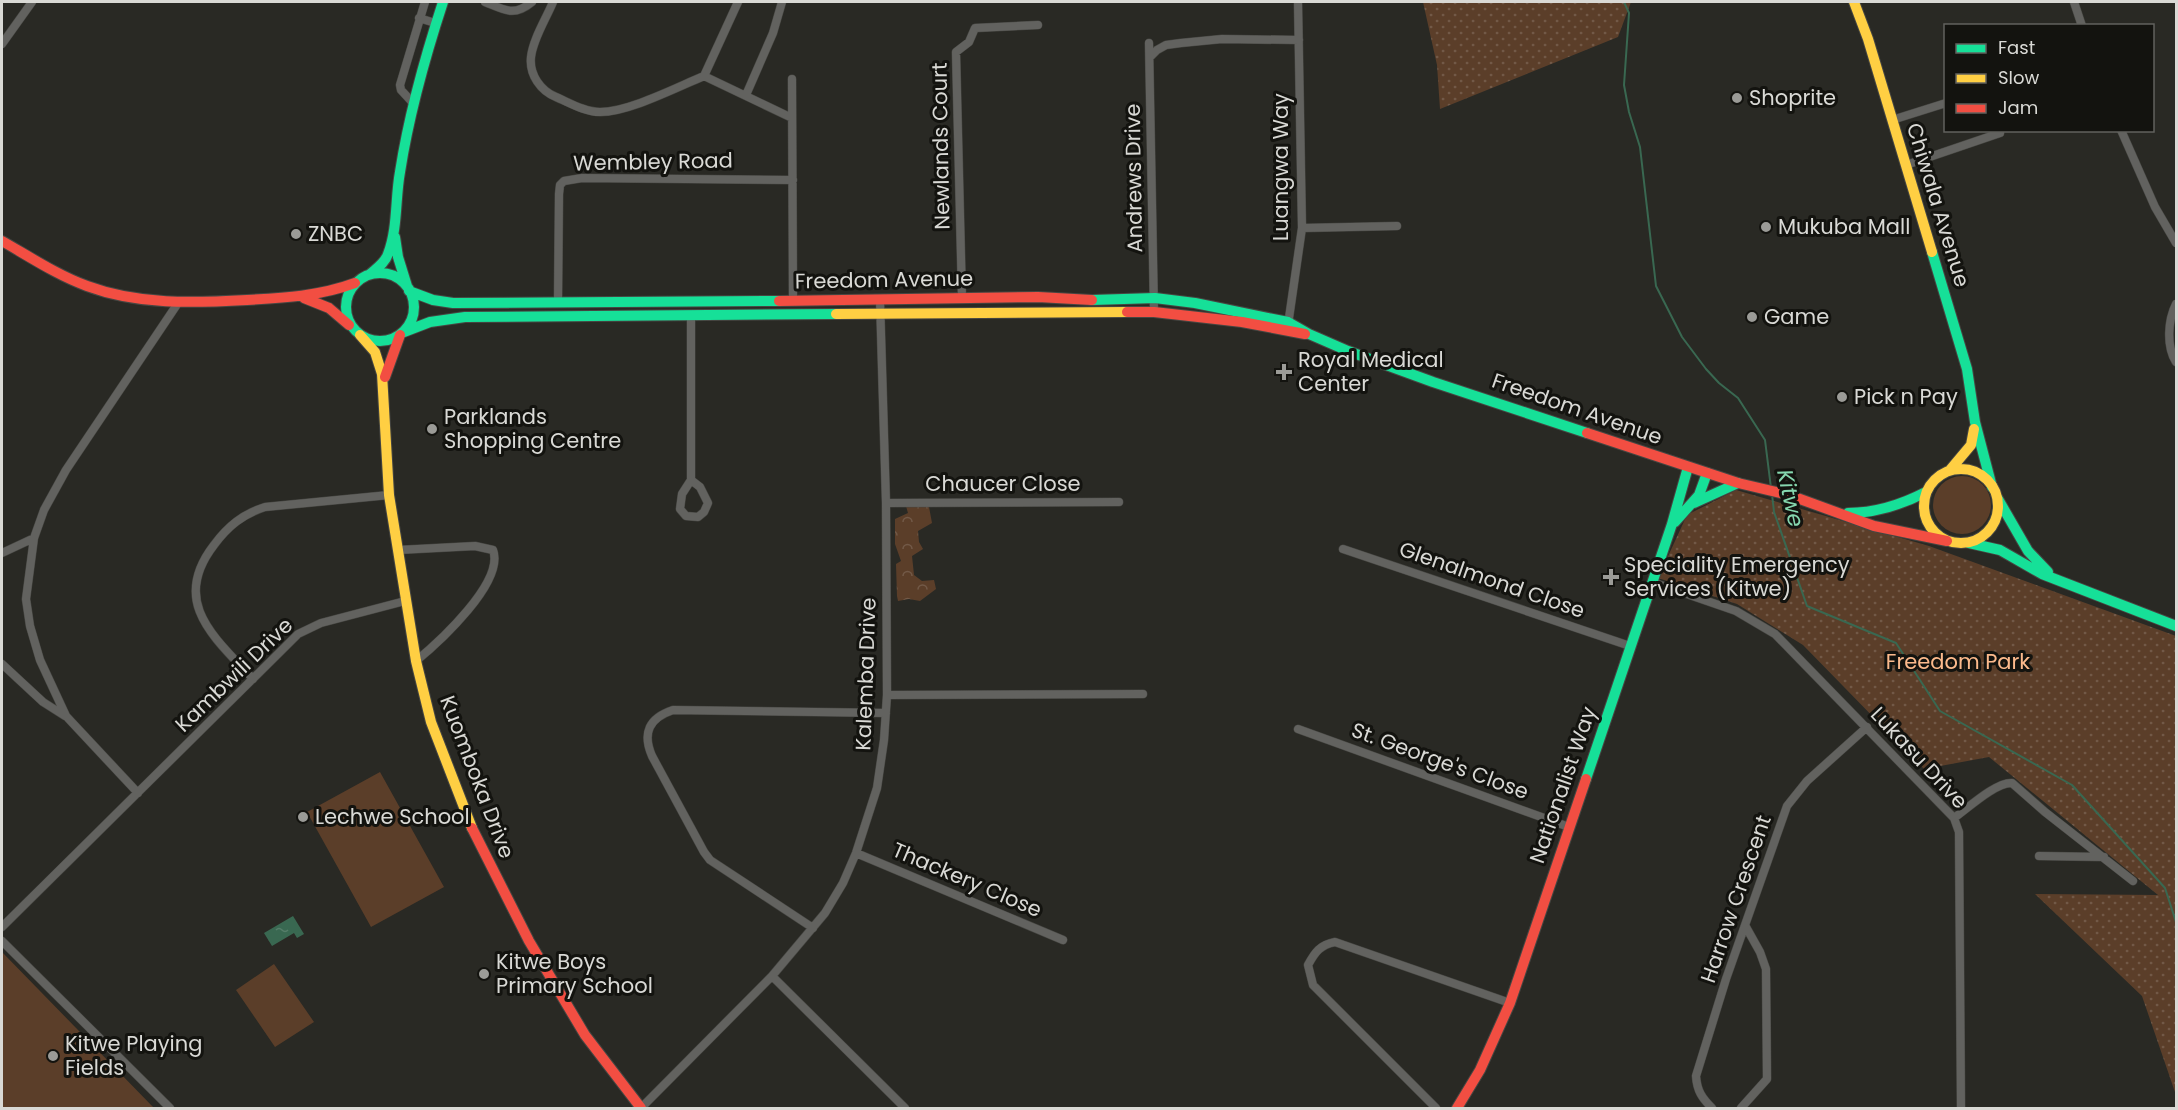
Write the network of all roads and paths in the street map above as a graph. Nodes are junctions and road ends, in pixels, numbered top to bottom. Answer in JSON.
{"nodes":[{"id":1,"x":32,"y":2,"type":"edge"},
{"id":2,"x":425,"y":2,"type":"edge"},
{"id":3,"x":443,"y":2,"type":"edge"},
{"id":4,"x":485,"y":2,"type":"edge"},
{"id":5,"x":532,"y":2,"type":"edge"},
{"id":6,"x":553,"y":2,"type":"edge"},
{"id":7,"x":738,"y":2,"type":"edge"},
{"id":8,"x":782,"y":2,"type":"edge"},
{"id":9,"x":1298,"y":2,"type":"edge"},
{"id":10,"x":1854,"y":2,"type":"edge"},
{"id":11,"x":2074,"y":2,"type":"edge"},
{"id":12,"x":419,"y":18,"type":"junction"},
{"id":13,"x":435,"y":23,"type":"junction"},
{"id":14,"x":2081,"y":24,"type":"edge"},
{"id":15,"x":1038,"y":25,"type":"dead end"},
{"id":16,"x":1299,"y":40,"type":"junction"},
{"id":17,"x":1149,"y":43,"type":"dead end"},
{"id":18,"x":2,"y":44,"type":"edge"},
{"id":19,"x":1150,"y":57,"type":"junction"},
{"id":20,"x":704,"y":76,"type":"junction"},
{"id":21,"x":792,"y":79,"type":"dead end"},
{"id":22,"x":746,"y":95,"type":"junction"},
{"id":23,"x":413,"y":103,"type":"junction"},
{"id":24,"x":1944,"y":104,"type":"edge"},
{"id":25,"x":792,"y":118,"type":"junction"},
{"id":26,"x":1892,"y":120,"type":"junction"},
{"id":27,"x":2122,"y":132,"type":"edge"},
{"id":28,"x":2000,"y":133,"type":"dead end"},
{"id":29,"x":1906,"y":165,"type":"junction"},
{"id":30,"x":793,"y":180,"type":"junction"},
{"id":31,"x":1397,"y":226,"type":"dead end"},
{"id":32,"x":393,"y":228,"type":"junction"},
{"id":33,"x":1302,"y":228,"type":"junction"},
{"id":34,"x":2,"y":241,"type":"edge"},
{"id":35,"x":2176,"y":243,"type":"edge"},
{"id":36,"x":370,"y":274,"type":"junction"},
{"id":37,"x":355,"y":283,"type":"junction"},
{"id":38,"x":408,"y":289,"type":"junction"},
{"id":39,"x":301,"y":297,"type":"junction"},
{"id":40,"x":962,"y":298,"type":"junction"},
{"id":41,"x":1155,"y":298,"type":"junction"},
{"id":42,"x":880,"y":300,"type":"junction"},
{"id":43,"x":793,"y":301,"type":"junction"},
{"id":44,"x":558,"y":302,"type":"junction"},
{"id":45,"x":639,"y":302,"type":"junction"},
{"id":46,"x":178,"y":303,"type":"junction"},
{"id":47,"x":2176,"y":304,"type":"edge"},
{"id":48,"x":1154,"y":312,"type":"junction"},
{"id":49,"x":881,"y":314,"type":"junction"},
{"id":50,"x":587,"y":316,"type":"junction"},
{"id":51,"x":691,"y":316,"type":"junction"},
{"id":52,"x":1288,"y":327,"type":"junction"},
{"id":53,"x":356,"y":331,"type":"junction"},
{"id":54,"x":402,"y":333,"type":"junction"},
{"id":55,"x":2176,"y":362,"type":"edge"},
{"id":56,"x":384,"y":383,"type":"junction"},
{"id":57,"x":1975,"y":422,"type":"junction"},
{"id":58,"x":1688,"y":467,"type":"junction"},
{"id":59,"x":1950,"y":470,"type":"junction"},
{"id":60,"x":1707,"y":473,"type":"junction"},
{"id":61,"x":692,"y":480,"type":"junction"},
{"id":62,"x":1738,"y":483,"type":"junction"},
{"id":63,"x":1926,"y":492,"type":"junction"},
{"id":64,"x":1994,"y":492,"type":"junction"},
{"id":65,"x":389,"y":495,"type":"junction"},
{"id":66,"x":1119,"y":502,"type":"dead end"},
{"id":67,"x":886,"y":503,"type":"junction"},
{"id":68,"x":1692,"y":504,"type":"junction"},
{"id":69,"x":1835,"y":513,"type":"junction"},
{"id":70,"x":1672,"y":524,"type":"junction"},
{"id":71,"x":34,"y":538,"type":"junction"},
{"id":72,"x":1947,"y":541,"type":"junction"},
{"id":73,"x":1967,"y":543,"type":"junction"},
{"id":74,"x":1343,"y":549,"type":"dead end"},
{"id":75,"x":398,"y":550,"type":"junction"},
{"id":76,"x":2,"y":553,"type":"edge"},
{"id":77,"x":2052,"y":577,"type":"junction"},
{"id":78,"x":1652,"y":582,"type":"junction"},
{"id":79,"x":405,"y":601,"type":"junction"},
{"id":80,"x":2176,"y":626,"type":"edge"},
{"id":81,"x":1630,"y":646,"type":"junction"},
{"id":82,"x":416,"y":662,"type":"junction"},
{"id":83,"x":2,"y":664,"type":"edge"},
{"id":84,"x":253,"y":679,"type":"junction"},
{"id":85,"x":887,"y":694,"type":"junction"},
{"id":86,"x":1143,"y":694,"type":"dead end"},
{"id":87,"x":886,"y":713,"type":"junction"},
{"id":88,"x":66,"y":716,"type":"junction"},
{"id":89,"x":1867,"y":727,"type":"junction"},
{"id":90,"x":1298,"y":729,"type":"dead end"},
{"id":91,"x":138,"y":793,"type":"junction"},
{"id":92,"x":1954,"y":818,"type":"junction"},
{"id":93,"x":1569,"y":827,"type":"junction"},
{"id":94,"x":856,"y":853,"type":"junction"},
{"id":95,"x":2039,"y":856,"type":"dead end"},
{"id":96,"x":2104,"y":857,"type":"junction"},
{"id":97,"x":2133,"y":881,"type":"dead end"},
{"id":98,"x":2,"y":927,"type":"edge"},
{"id":99,"x":1746,"y":927,"type":"junction"},
{"id":100,"x":813,"y":928,"type":"junction"},
{"id":101,"x":1063,"y":940,"type":"dead end"},
{"id":102,"x":2,"y":941,"type":"edge"},
{"id":103,"x":772,"y":976,"type":"junction"},
{"id":104,"x":1510,"y":1003,"type":"junction"},
{"id":105,"x":170,"y":1108,"type":"edge"},
{"id":106,"x":641,"y":1108,"type":"edge"},
{"id":107,"x":905,"y":1108,"type":"edge"},
{"id":108,"x":1436,"y":1108,"type":"edge"},
{"id":109,"x":1456,"y":1108,"type":"edge"},
{"id":110,"x":1712,"y":1108,"type":"edge"},
{"id":111,"x":1741,"y":1108,"type":"edge"},
{"id":112,"x":1961,"y":1108,"type":"edge"}],
"edges":[{"from":1,"to":18,"type":"street"},
{"from":2,"to":12,"type":"street"},
{"from":3,"to":13,"type":"main road"},
{"from":4,"to":5,"type":"street"},
{"from":6,"to":20,"type":"street"},
{"from":7,"to":20,"type":"street"},
{"from":8,"to":22,"type":"street"},
{"from":9,"to":16,"type":"street","name":"Luangwa Way"},
{"from":10,"to":26,"type":"main road","name":"Chiwala Avenue"},
{"from":11,"to":14,"type":"street"},
{"from":12,"to":13,"type":"street"},
{"from":12,"to":23,"type":"street"},
{"from":13,"to":23,"type":"main road"},
{"from":15,"to":40,"type":"street","name":"Newlands Court"},
{"from":16,"to":19,"type":"street"},
{"from":16,"to":33,"type":"street","name":"Luangwa Way"},
{"from":17,"to":19,"type":"street","name":"Andrews Drive"},
{"from":19,"to":41,"type":"street","name":"Andrews Drive"},
{"from":20,"to":22,"type":"street"},
{"from":21,"to":25,"type":"street"},
{"from":22,"to":25,"type":"street"},
{"from":23,"to":32,"type":"main road"},
{"from":24,"to":26,"type":"street"},
{"from":25,"to":30,"type":"street"},
{"from":26,"to":29,"type":"main road","name":"Chiwala Avenue"},
{"from":27,"to":35,"type":"street"},
{"from":28,"to":29,"type":"street"},
{"from":29,"to":57,"type":"main road","name":"Chiwala Avenue"},
{"from":30,"to":43,"type":"street"},
{"from":30,"to":44,"type":"street","name":"Wembley Road"},
{"from":31,"to":33,"type":"street"},
{"from":32,"to":36,"type":"main road"},
{"from":32,"to":38,"type":"main road"},
{"from":33,"to":52,"type":"street","name":"Luangwa Way"},
{"from":34,"to":46,"type":"main road"},
{"from":36,"to":37,"type":"main road"},
{"from":36,"to":38,"type":"main road"},
{"from":37,"to":39,"type":"main road"},
{"from":37,"to":53,"type":"main road"},
{"from":38,"to":44,"type":"main road","name":"Freedom Avenue"},
{"from":38,"to":54,"type":"main road"},
{"from":39,"to":46,"type":"main road"},
{"from":39,"to":53,"type":"main road"},
{"from":40,"to":41,"type":"main road","name":"Freedom Avenue"},
{"from":40,"to":42,"type":"main road","name":"Freedom Avenue"},
{"from":41,"to":48,"type":"street","name":"Andrews Drive"},
{"from":41,"to":52,"type":"main road","name":"Freedom Avenue"},
{"from":42,"to":43,"type":"main road","name":"Freedom Avenue"},
{"from":42,"to":49,"type":"street","name":"Kalemba Drive"},
{"from":43,"to":45,"type":"main road","name":"Freedom Avenue"},
{"from":44,"to":45,"type":"main road","name":"Freedom Avenue"},
{"from":45,"to":50,"type":"main road"},
{"from":46,"to":71,"type":"street"},
{"from":47,"to":55,"type":"street"},
{"from":48,"to":49,"type":"main road","name":"Freedom Avenue"},
{"from":48,"to":52,"type":"main road","name":"Freedom Avenue"},
{"from":49,"to":51,"type":"main road","name":"Freedom Avenue"},
{"from":49,"to":67,"type":"street","name":"Kalemba Drive"},
{"from":50,"to":51,"type":"main road","name":"Freedom Avenue"},
{"from":50,"to":54,"type":"main road","name":"Freedom Avenue"},
{"from":51,"to":61,"type":"street"},
{"from":52,"to":58,"type":"main road","name":"Freedom Avenue"},
{"from":53,"to":54,"type":"main road"},
{"from":53,"to":56,"type":"main road"},
{"from":54,"to":56,"type":"main road"},
{"from":56,"to":65,"type":"main road","name":"Kuomboka Drive"},
{"from":57,"to":59,"type":"main road","name":"Chiwala Avenue"},
{"from":57,"to":64,"type":"main road","name":"Chiwala Avenue"},
{"from":58,"to":60,"type":"main road","name":"Freedom Avenue"},
{"from":58,"to":70,"type":"main road","name":"Nationalist Way"},
{"from":59,"to":63,"type":"main road"},
{"from":59,"to":64,"type":"main road"},
{"from":60,"to":62,"type":"main road","name":"Freedom Avenue"},
{"from":60,"to":68,"type":"main road"},
{"from":61,"to":61,"type":"street"},
{"from":62,"to":68,"type":"main road"},
{"from":62,"to":69,"type":"main road","name":"Freedom Avenue"},
{"from":63,"to":69,"type":"main road","name":"Freedom Avenue"},
{"from":63,"to":72,"type":"main road"},
{"from":64,"to":73,"type":"main road"},
{"from":64,"to":77,"type":"main road"},
{"from":65,"to":75,"type":"main road","name":"Kuomboka Drive"},
{"from":65,"to":84,"type":"street"},
{"from":66,"to":67,"type":"street","name":"Chaucer Close"},
{"from":67,"to":85,"type":"street","name":"Kalemba Drive"},
{"from":68,"to":70,"type":"main road"},
{"from":69,"to":72,"type":"main road","name":"Freedom Avenue"},
{"from":70,"to":78,"type":"main road","name":"Nationalist Way"},
{"from":71,"to":76,"type":"street"},
{"from":71,"to":88,"type":"street"},
{"from":72,"to":73,"type":"main road"},
{"from":73,"to":77,"type":"main road"},
{"from":74,"to":81,"type":"street","name":"Glenalmond Close"},
{"from":75,"to":79,"type":"main road","name":"Kuomboka Drive"},
{"from":75,"to":82,"type":"street"},
{"from":77,"to":80,"type":"main road"},
{"from":78,"to":81,"type":"main road","name":"Nationalist Way"},
{"from":78,"to":89,"type":"street","name":"Lukasu Drive"},
{"from":79,"to":82,"type":"main road","name":"Kuomboka Drive"},
{"from":79,"to":84,"type":"street","name":"Kambwili Drive"},
{"from":81,"to":93,"type":"main road","name":"Nationalist Way"},
{"from":82,"to":106,"type":"main road","name":"Kuomboka Drive"},
{"from":83,"to":88,"type":"street"},
{"from":84,"to":91,"type":"street","name":"Kambwili Drive"},
{"from":85,"to":86,"type":"street"},
{"from":85,"to":87,"type":"street","name":"Kalemba Drive"},
{"from":87,"to":94,"type":"street","name":"Kalemba Drive"},
{"from":87,"to":100,"type":"street"},
{"from":88,"to":91,"type":"street"},
{"from":89,"to":92,"type":"street","name":"Lukasu Drive"},
{"from":89,"to":99,"type":"street","name":"Harrow Crescent"},
{"from":90,"to":93,"type":"street","name":"St. George's Close"},
{"from":91,"to":98,"type":"street","name":"Kambwili Drive"},
{"from":92,"to":96,"type":"street"},
{"from":92,"to":112,"type":"street","name":"Lukasu Drive"},
{"from":93,"to":104,"type":"main road","name":"Nationalist Way"},
{"from":94,"to":100,"type":"street","name":"Kalemba Drive"},
{"from":94,"to":101,"type":"street","name":"Thackery Close"},
{"from":95,"to":96,"type":"street"},
{"from":96,"to":97,"type":"street"},
{"from":99,"to":110,"type":"street","name":"Harrow Crescent"},
{"from":99,"to":111,"type":"street"},
{"from":100,"to":103,"type":"street","name":"Kalemba Drive"},
{"from":102,"to":105,"type":"street"},
{"from":103,"to":106,"type":"street","name":"Kalemba Drive"},
{"from":103,"to":107,"type":"street"},
{"from":104,"to":108,"type":"street"},
{"from":104,"to":109,"type":"main road","name":"Nationalist Way"}]}
